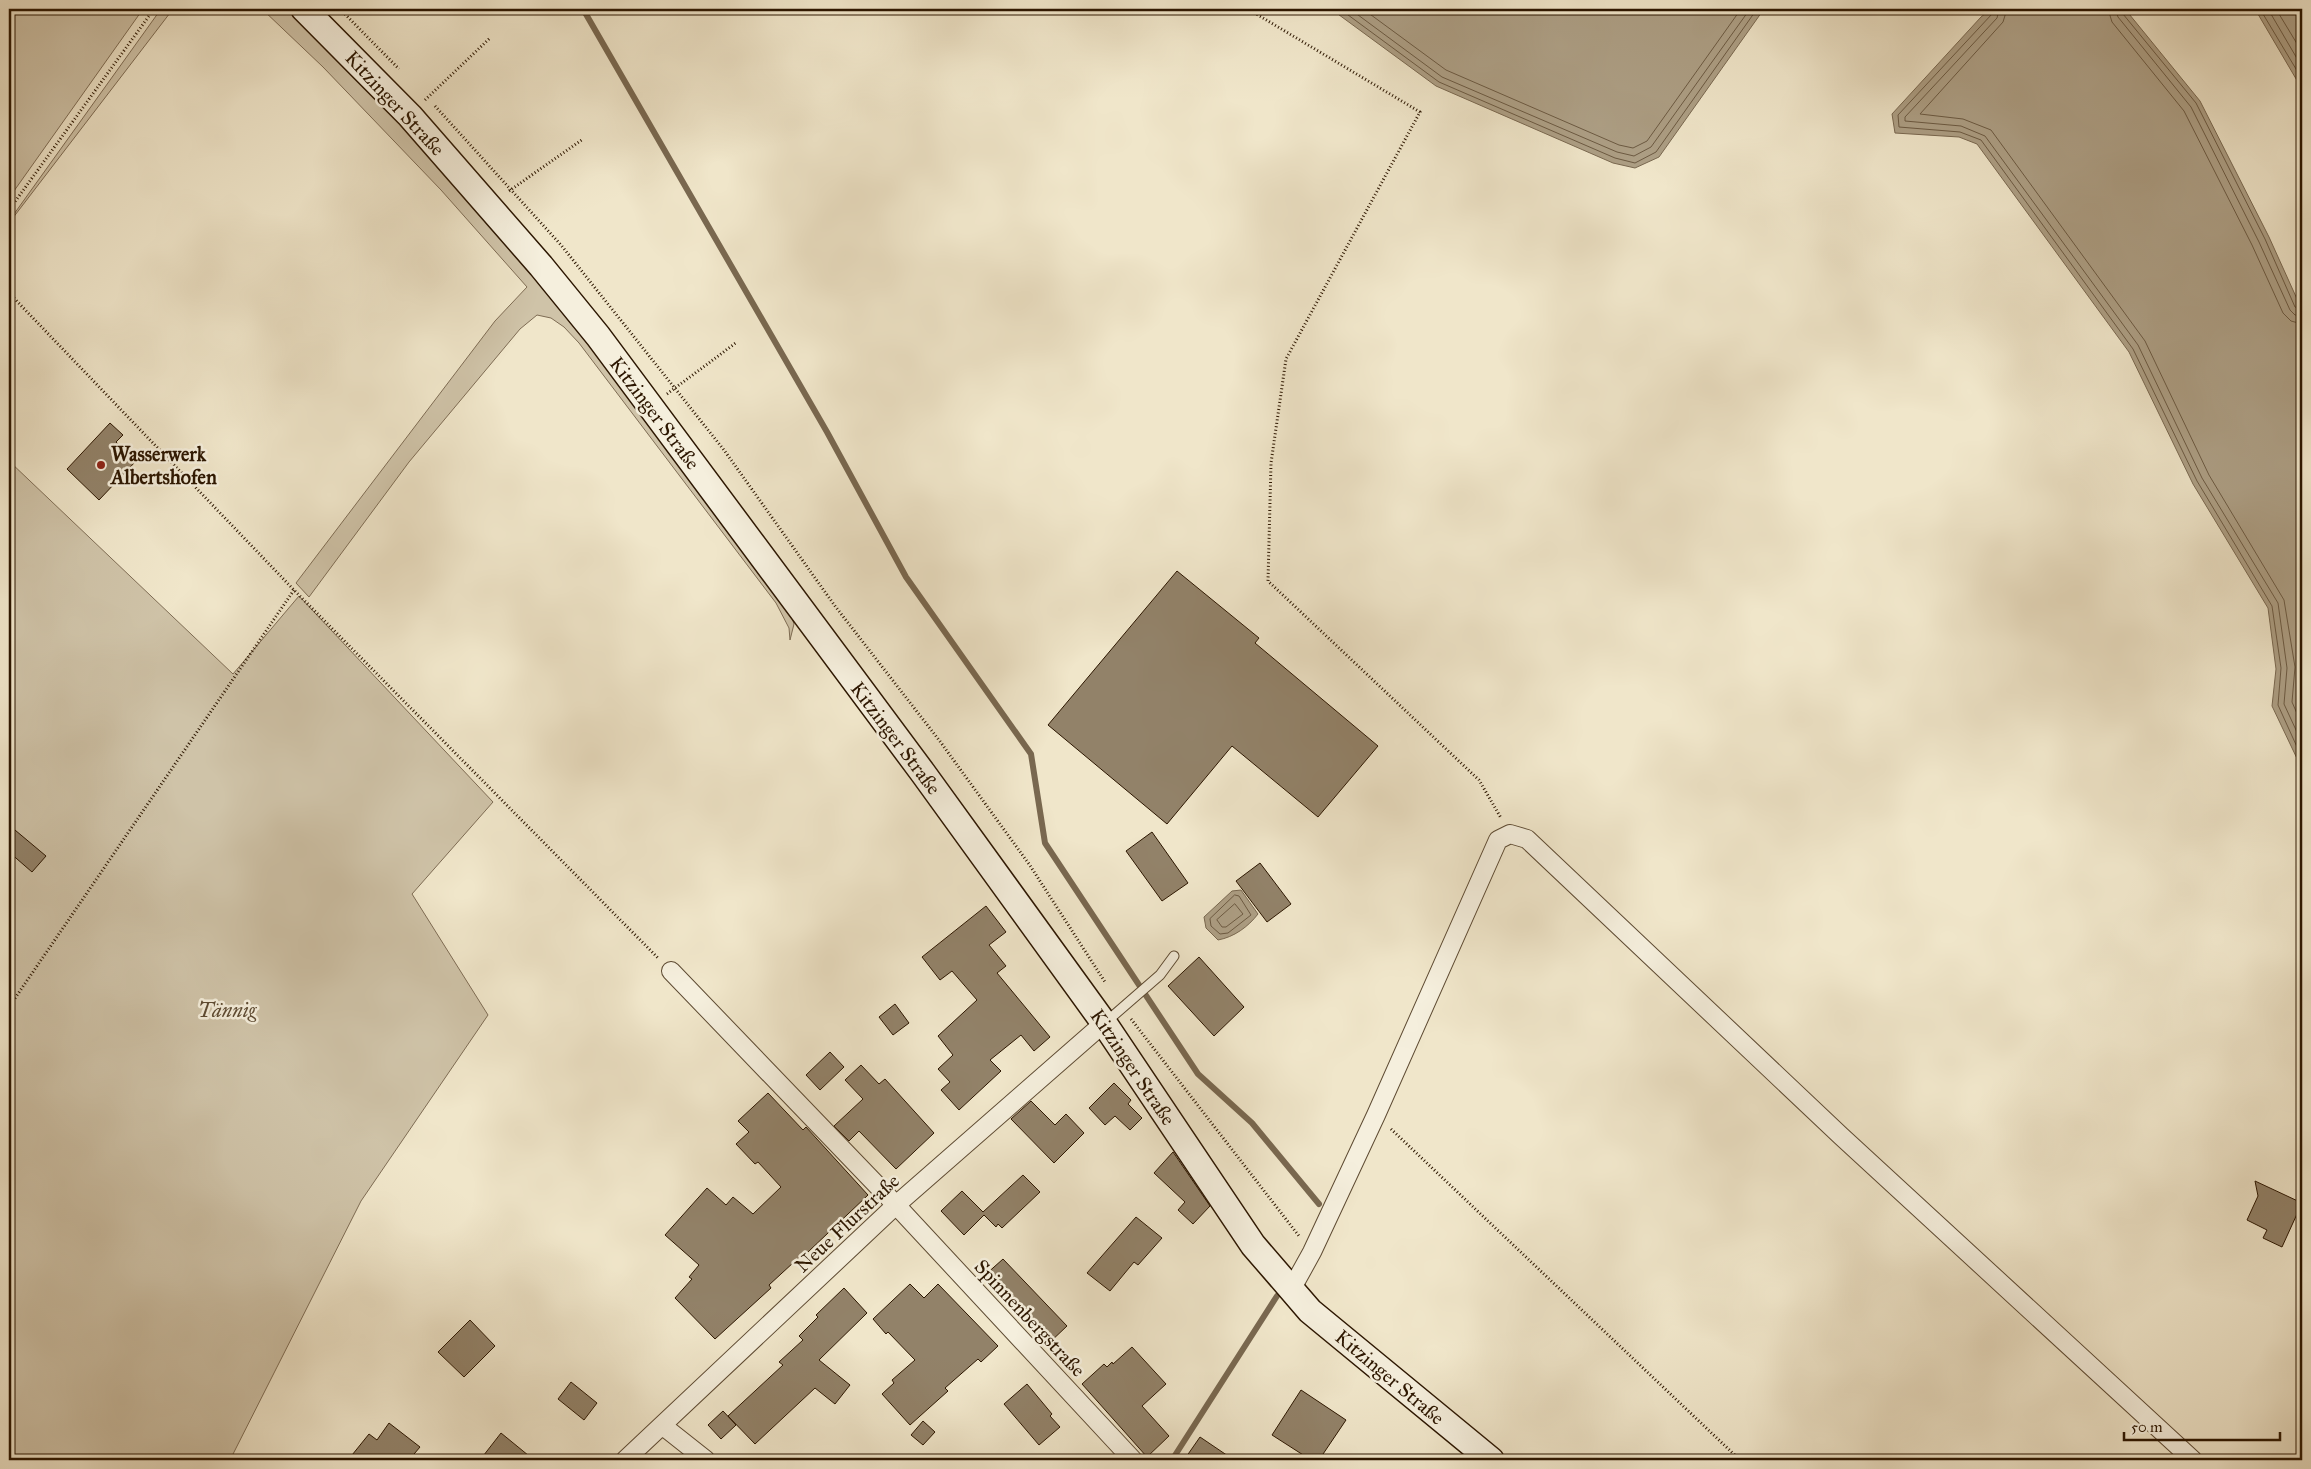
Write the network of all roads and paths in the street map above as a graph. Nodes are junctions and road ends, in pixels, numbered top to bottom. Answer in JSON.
{"nodes":[{"id":1,"x":154,"y":9,"type":"edge"},
{"id":2,"x":304,"y":9,"type":"edge"},
{"id":3,"x":1248,"y":9,"type":"edge"},
{"id":4,"x":490,"y":38,"type":"dead end"},
{"id":5,"x":410,"y":116,"type":"junction"},
{"id":6,"x":583,"y":140,"type":"dead end"},
{"id":7,"x":9,"y":210,"type":"edge"},
{"id":8,"x":492,"y":210,"type":"junction"},
{"id":9,"x":9,"y":293,"type":"edge"},
{"id":10,"x":737,"y":342,"type":"dead end"},
{"id":11,"x":651,"y":406,"type":"junction"},
{"id":12,"x":294,"y":590,"type":"junction"},
{"id":13,"x":1510,"y":834,"type":"junction"},
{"id":14,"x":1174,"y":956,"type":"dead end"},
{"id":15,"x":671,"y":971,"type":"joint"},
{"id":16,"x":9,"y":1007,"type":"edge"},
{"id":17,"x":1113,"y":1015,"type":"junction"},
{"id":18,"x":1376,"y":1115,"type":"junction"},
{"id":19,"x":896,"y":1205,"type":"junction"},
{"id":20,"x":1291,"y":1290,"type":"junction"},
{"id":21,"x":663,"y":1426,"type":"junction"},
{"id":22,"x":625,"y":1460,"type":"edge"},
{"id":23,"x":706,"y":1460,"type":"edge"},
{"id":24,"x":1133,"y":1460,"type":"edge"},
{"id":25,"x":1491,"y":1460,"type":"edge"},
{"id":26,"x":1740,"y":1460,"type":"edge"},
{"id":27,"x":2193,"y":1460,"type":"edge"}],
"edges":[{"from":1,"to":7,"type":"path"},
{"from":2,"to":5,"type":"street","name":"Kitzinger Straße"},
{"from":3,"to":13,"type":"path"},
{"from":4,"to":5,"type":"path"},
{"from":5,"to":8,"type":"street","name":"Kitzinger Straße"},
{"from":6,"to":8,"type":"path"},
{"from":8,"to":11,"type":"street","name":"Kitzinger Straße"},
{"from":9,"to":12,"type":"path"},
{"from":10,"to":11,"type":"path"},
{"from":11,"to":17,"type":"street","name":"Kitzinger Straße"},
{"from":12,"to":15,"type":"path"},
{"from":12,"to":16,"type":"path"},
{"from":13,"to":18,"type":"street"},
{"from":13,"to":27,"type":"street"},
{"from":14,"to":17,"type":"lane"},
{"from":15,"to":19,"type":"street","name":"Spinnenbergstraße"},
{"from":17,"to":19,"type":"street","name":"Neue Flurstraße"},
{"from":17,"to":20,"type":"street","name":"Kitzinger Straße"},
{"from":18,"to":20,"type":"street"},
{"from":18,"to":26,"type":"path"},
{"from":19,"to":21,"type":"street","name":"Neue Flurstraße"},
{"from":19,"to":24,"type":"street","name":"Spinnenbergstraße"},
{"from":20,"to":25,"type":"street","name":"Kitzinger Straße"},
{"from":21,"to":22,"type":"street","name":"Neue Flurstraße"},
{"from":21,"to":23,"type":"street"}]}
